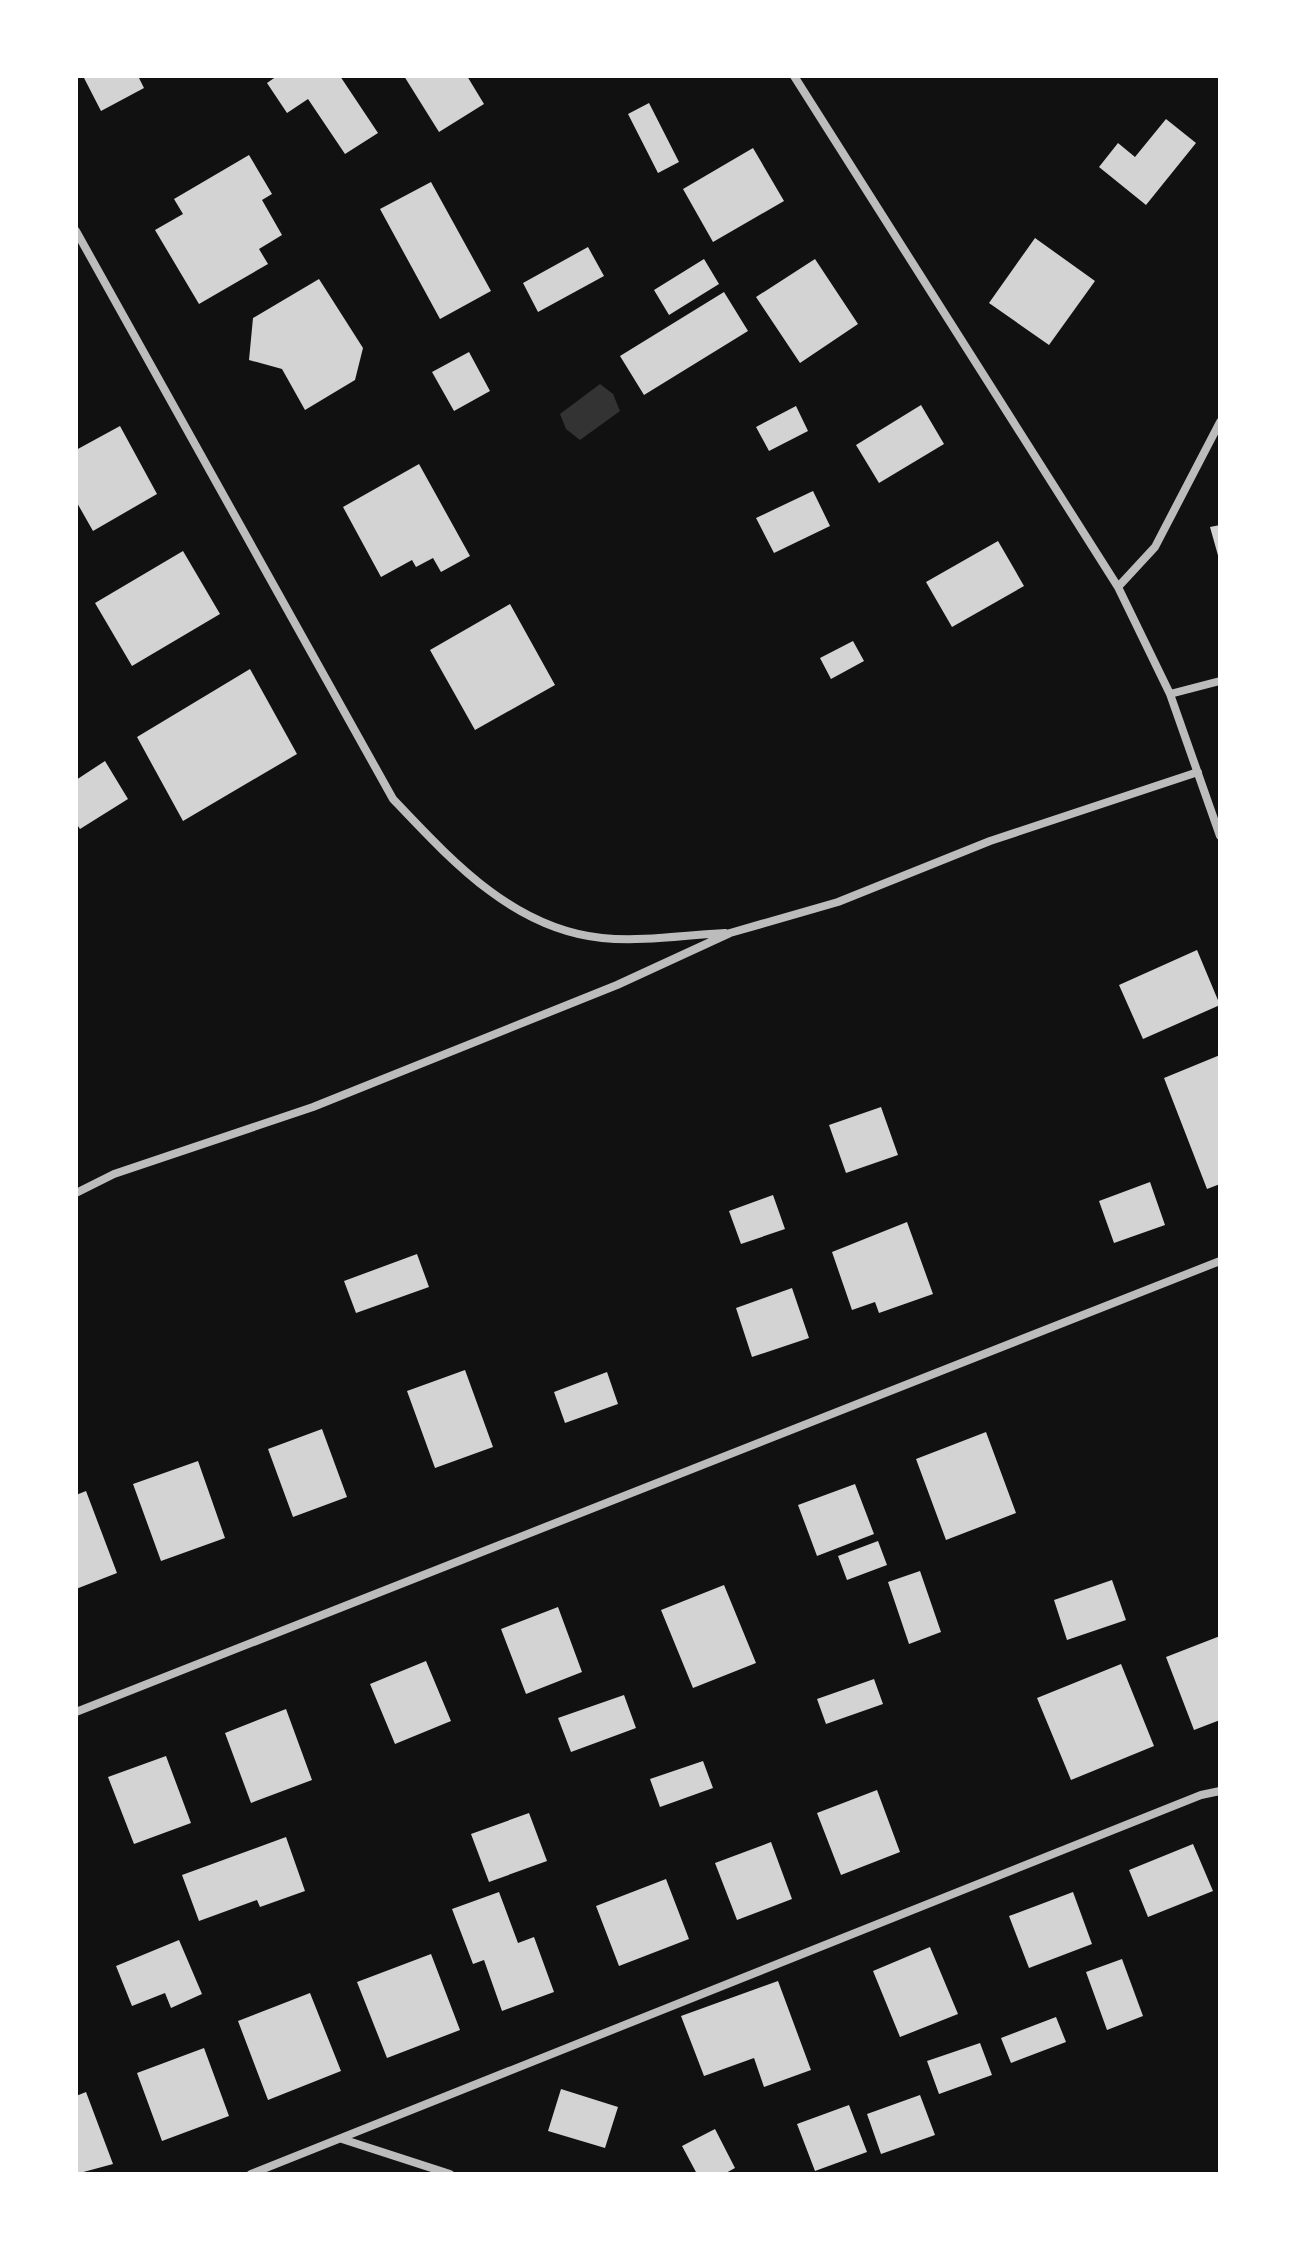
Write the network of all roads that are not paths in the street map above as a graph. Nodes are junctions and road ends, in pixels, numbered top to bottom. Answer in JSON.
{"nodes":[{"id":1,"x":794,"y":76,"type":"edge"},
{"id":2,"x":76,"y":231,"type":"edge"},
{"id":3,"x":1220,"y":422,"type":"edge"},
{"id":4,"x":1118,"y":587,"type":"junction"},
{"id":5,"x":1220,"y":681,"type":"edge"},
{"id":6,"x":1170,"y":694,"type":"junction"},
{"id":7,"x":1198,"y":772,"type":"junction"},
{"id":8,"x":1220,"y":836,"type":"edge"},
{"id":9,"x":730,"y":933,"type":"junction"},
{"id":10,"x":76,"y":1193,"type":"edge"},
{"id":11,"x":1220,"y":1261,"type":"edge"},
{"id":12,"x":76,"y":1712,"type":"edge"},
{"id":13,"x":1220,"y":1791,"type":"edge"},
{"id":14,"x":342,"y":2139,"type":"junction"},
{"id":15,"x":251,"y":2174,"type":"edge"},
{"id":16,"x":450,"y":2174,"type":"edge"}],
"edges":[{"from":1,"to":4,"type":"street"},
{"from":2,"to":9,"type":"street"},
{"from":3,"to":4,"type":"street"},
{"from":4,"to":6,"type":"street"},
{"from":5,"to":6,"type":"street"},
{"from":6,"to":7,"type":"street"},
{"from":7,"to":8,"type":"street"},
{"from":7,"to":9,"type":"street"},
{"from":9,"to":10,"type":"street"},
{"from":11,"to":12,"type":"street"},
{"from":13,"to":14,"type":"street"},
{"from":14,"to":15,"type":"street"},
{"from":14,"to":16,"type":"street"}]}
